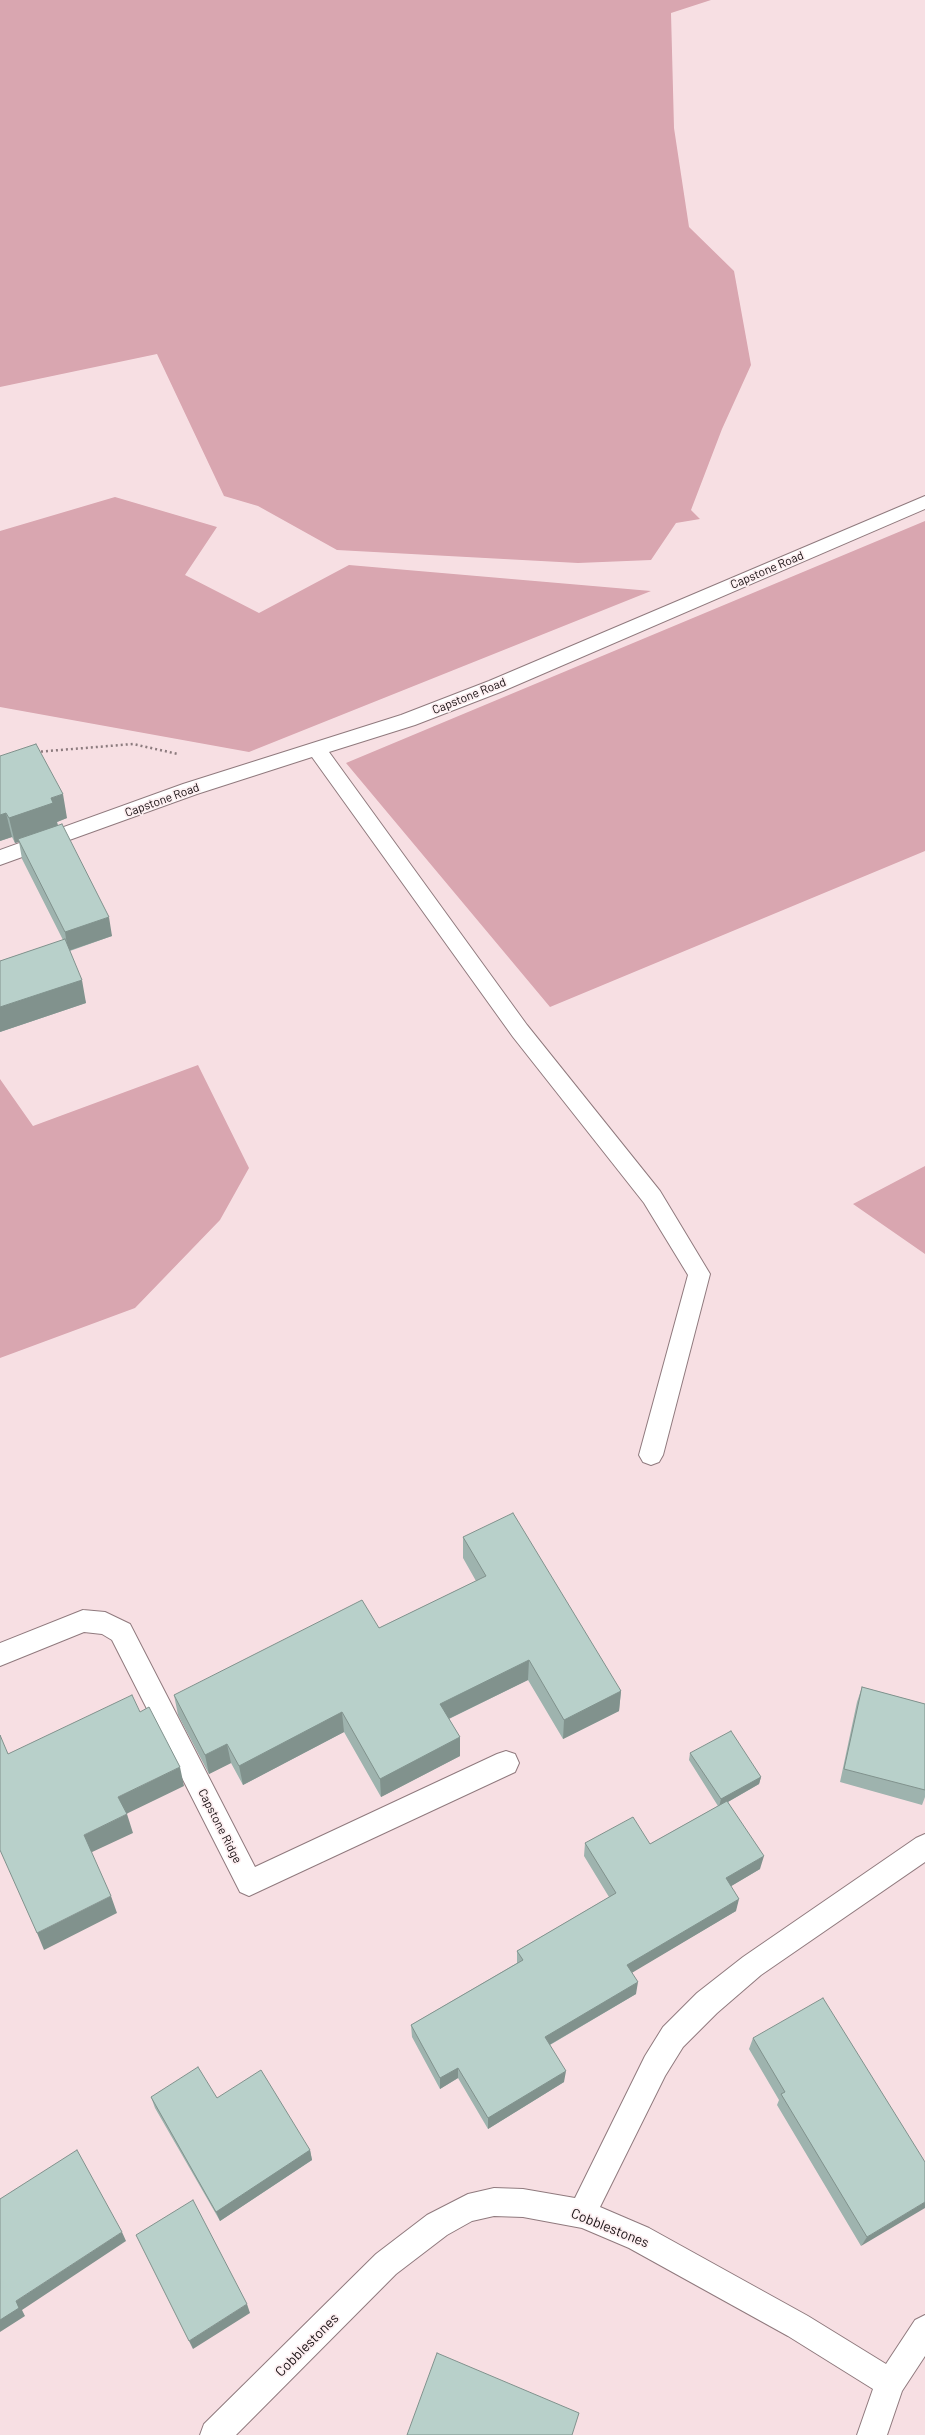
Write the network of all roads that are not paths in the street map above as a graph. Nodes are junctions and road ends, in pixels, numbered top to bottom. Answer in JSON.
{"nodes":[{"id":1,"x":925,"y":502,"type":"edge"},
{"id":2,"x":316,"y":748,"type":"junction"},
{"id":3,"x":0,"y":858,"type":"edge"},
{"id":4,"x":651,"y":1455,"type":"dead end"},
{"id":5,"x":0,"y":1655,"type":"edge"},
{"id":6,"x":506,"y":1763,"type":"dead end"},
{"id":7,"x":925,"y":1847,"type":"edge"},
{"id":8,"x":582,"y":2214,"type":"junction"},
{"id":9,"x":925,"y":2330,"type":"edge"},
{"id":10,"x":890,"y":2383,"type":"junction"},
{"id":11,"x":214,"y":2435,"type":"edge"},
{"id":12,"x":872,"y":2435,"type":"edge"}],
"edges":[{"from":1,"to":2,"type":"street","name":"Capstone Road"},
{"from":2,"to":3,"type":"street","name":"Capstone Road"},
{"from":2,"to":4,"type":"street"},
{"from":5,"to":6,"type":"street","name":"Capstone Ridge"},
{"from":7,"to":8,"type":"street"},
{"from":8,"to":10,"type":"street","name":"Cobblestones"},
{"from":8,"to":11,"type":"street","name":"Cobblestones"},
{"from":9,"to":10,"type":"street"},
{"from":10,"to":12,"type":"street"}]}
